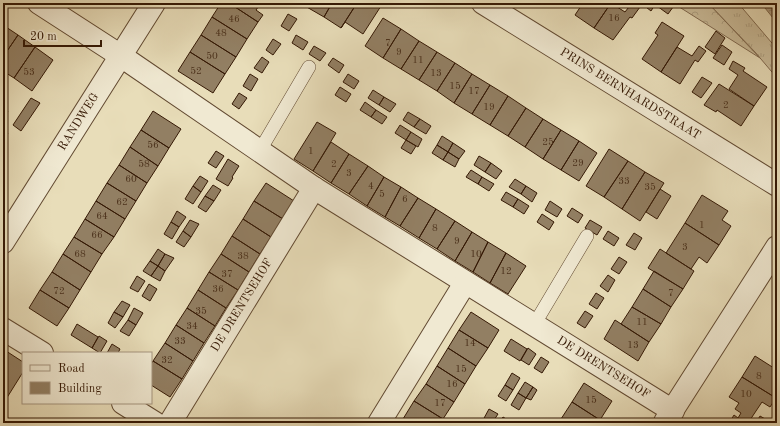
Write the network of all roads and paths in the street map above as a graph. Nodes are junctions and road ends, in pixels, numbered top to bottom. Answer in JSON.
{"nodes":[{"id":1,"x":39,"y":3,"type":"edge"},
{"id":2,"x":154,"y":3,"type":"edge"},
{"id":3,"x":483,"y":3,"type":"edge"},
{"id":4,"x":120,"y":56,"type":"junction"},
{"id":5,"x":309,"y":67,"type":"dead end"},
{"id":6,"x":259,"y":152,"type":"junction"},
{"id":7,"x":777,"y":185,"type":"edge"},
{"id":8,"x":314,"y":188,"type":"junction"},
{"id":9,"x":587,"y":236,"type":"dead end"},
{"id":10,"x":3,"y":242,"type":"edge"},
{"id":11,"x":777,"y":247,"type":"edge"},
{"id":12,"x":465,"y":283,"type":"junction"},
{"id":13,"x":534,"y":325,"type":"junction"},
{"id":14,"x":3,"y":329,"type":"edge"},
{"id":15,"x":40,"y":352,"type":"edge"},
{"id":16,"x":124,"y":404,"type":"edge"},
{"id":17,"x":669,"y":417,"type":"edge"},
{"id":18,"x":155,"y":423,"type":"edge"},
{"id":19,"x":170,"y":423,"type":"edge"},
{"id":20,"x":379,"y":423,"type":"edge"}],
"edges":[{"from":1,"to":4,"type":"street","name":"DE DRENTSEHOF"},
{"from":2,"to":4,"type":"street","name":"RANDWEG"},
{"from":3,"to":7,"type":"street","name":"PRINS BERNHARDSTRAAT"},
{"from":4,"to":6,"type":"street","name":"DE DRENTSEHOF"},
{"from":4,"to":10,"type":"street","name":"RANDWEG"},
{"from":5,"to":6,"type":"lane"},
{"from":6,"to":8,"type":"street","name":"DE DRENTSEHOF"},
{"from":8,"to":12,"type":"street","name":"DE DRENTSEHOF"},
{"from":8,"to":19,"type":"street","name":"DE DRENTSEHOF"},
{"from":9,"to":13,"type":"lane"},
{"from":11,"to":17,"type":"street"},
{"from":12,"to":13,"type":"street","name":"DE DRENTSEHOF"},
{"from":12,"to":20,"type":"street"},
{"from":13,"to":17,"type":"street","name":"DE DRENTSEHOF"},
{"from":14,"to":15,"type":"street"},
{"from":16,"to":18,"type":"street"}]}
